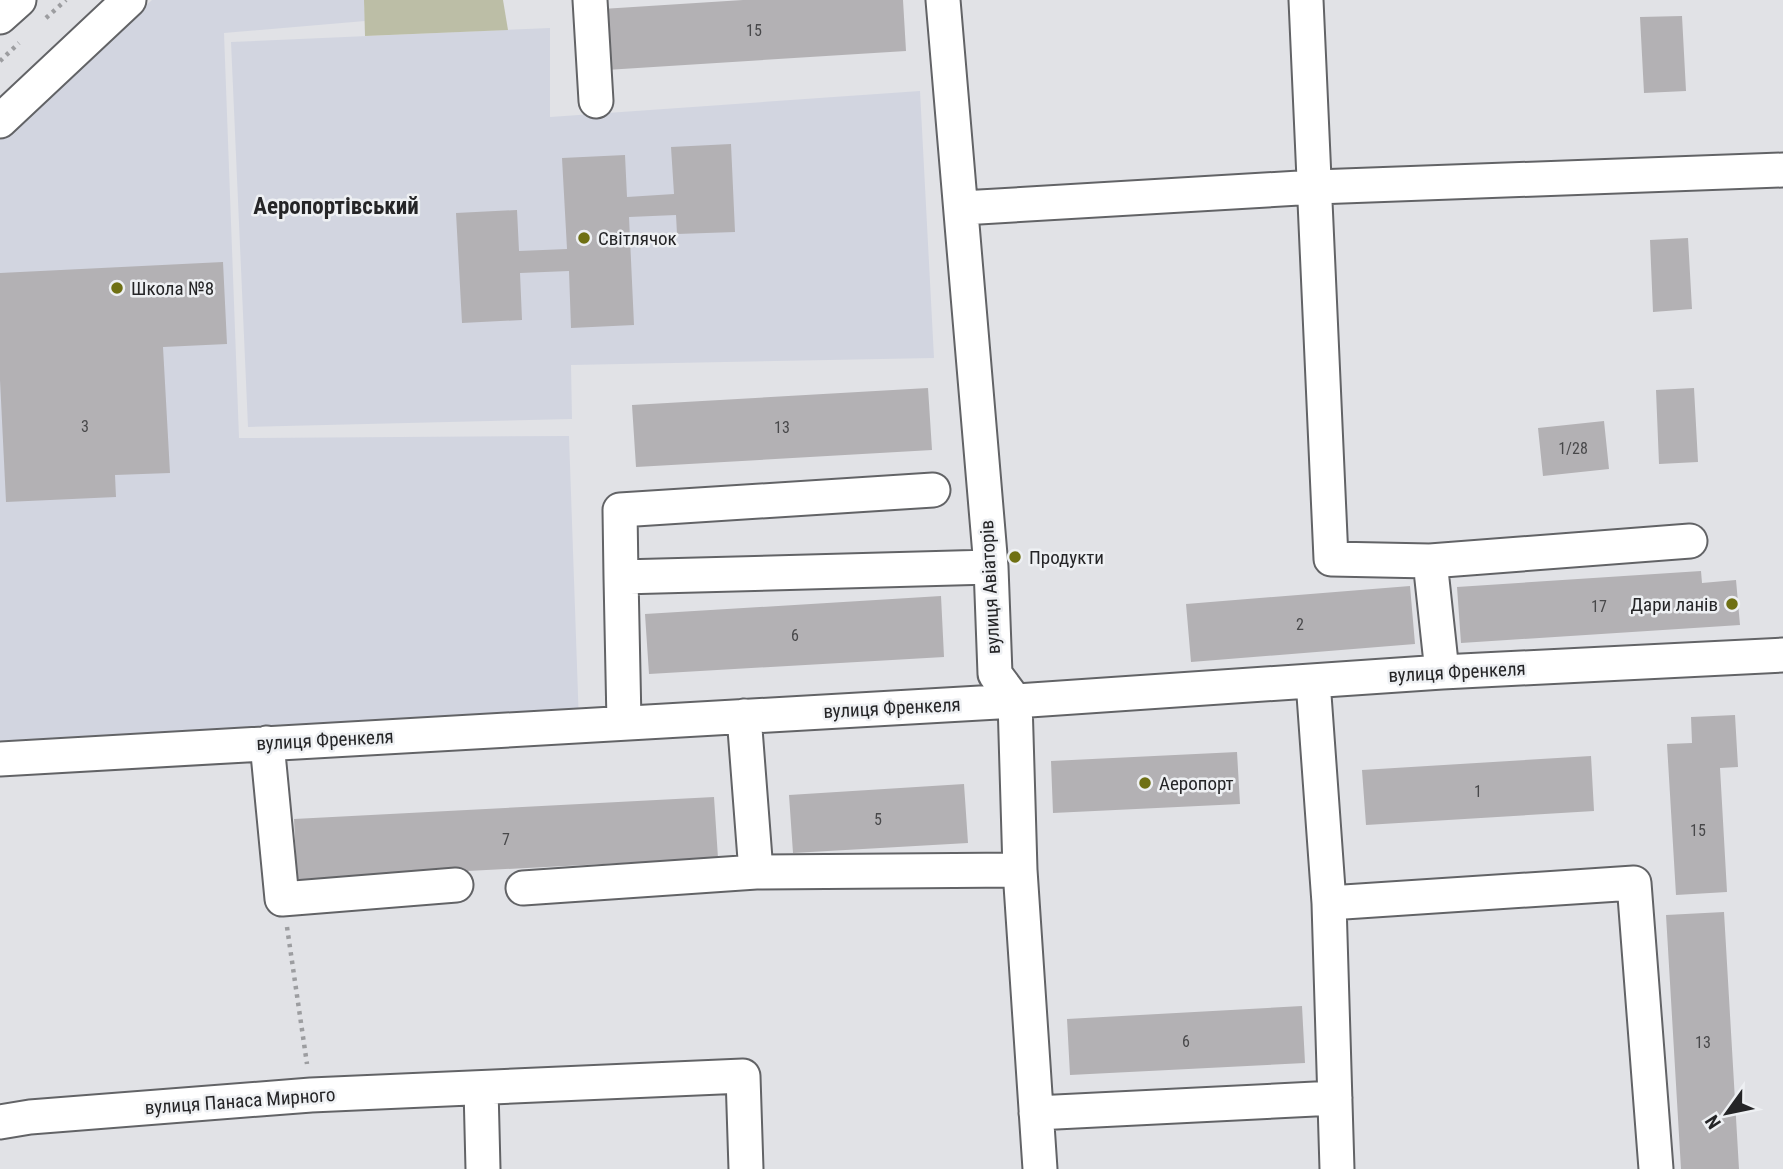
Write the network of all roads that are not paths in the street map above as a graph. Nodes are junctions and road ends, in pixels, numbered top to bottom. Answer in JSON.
{"nodes":[{"id":1,"x":19,"y":0,"type":"edge"},
{"id":2,"x":130,"y":0,"type":"edge"},
{"id":3,"x":590,"y":0,"type":"edge"},
{"id":4,"x":943,"y":0,"type":"edge"},
{"id":5,"x":1306,"y":0,"type":"edge"},
{"id":6,"x":0,"y":17,"type":"edge"},
{"id":7,"x":596,"y":101,"type":"dead end"},
{"id":8,"x":0,"y":121,"type":"edge"},
{"id":9,"x":1783,"y":170,"type":"edge"},
{"id":10,"x":1316,"y":187,"type":"junction"},
{"id":11,"x":962,"y":208,"type":"junction"},
{"id":12,"x":933,"y":490,"type":"dead end"},
{"id":13,"x":1690,"y":541,"type":"dead end"},
{"id":14,"x":1430,"y":561,"type":"junction"},
{"id":15,"x":991,"y":567,"type":"junction"},
{"id":16,"x":621,"y":577,"type":"junction"},
{"id":17,"x":1783,"y":655,"type":"edge"},
{"id":18,"x":1443,"y":672,"type":"junction"},
{"id":19,"x":1313,"y":681,"type":"junction"},
{"id":20,"x":1015,"y":701,"type":"junction"},
{"id":21,"x":744,"y":716,"type":"junction"},
{"id":22,"x":624,"y":722,"type":"junction"},
{"id":23,"x":267,"y":743,"type":"junction"},
{"id":24,"x":0,"y":759,"type":"edge"},
{"id":25,"x":1020,"y":870,"type":"junction"},
{"id":26,"x":756,"y":872,"type":"junction"},
{"id":27,"x":456,"y":885,"type":"dead end"},
{"id":28,"x":523,"y":888,"type":"dead end"},
{"id":29,"x":1329,"y":903,"type":"junction"},
{"id":30,"x":481,"y":1088,"type":"junction"},
{"id":31,"x":1335,"y":1098,"type":"junction"},
{"id":32,"x":1036,"y":1113,"type":"junction"},
{"id":33,"x":0,"y":1122,"type":"edge"},
{"id":34,"x":483,"y":1169,"type":"edge"},
{"id":35,"x":746,"y":1169,"type":"edge"},
{"id":36,"x":1040,"y":1169,"type":"edge"},
{"id":37,"x":1337,"y":1169,"type":"edge"},
{"id":38,"x":1656,"y":1169,"type":"edge"}],
"edges":[{"from":1,"to":6,"type":"street"},
{"from":2,"to":8,"type":"street"},
{"from":3,"to":7,"type":"street"},
{"from":4,"to":11,"type":"street","name":"вулиця Авіаторів"},
{"from":5,"to":10,"type":"street"},
{"from":9,"to":10,"type":"street"},
{"from":10,"to":11,"type":"street"},
{"from":10,"to":14,"type":"street"},
{"from":11,"to":15,"type":"street","name":"вулиця Авіаторів"},
{"from":12,"to":16,"type":"street"},
{"from":13,"to":14,"type":"street"},
{"from":14,"to":18,"type":"street"},
{"from":15,"to":16,"type":"street"},
{"from":15,"to":20,"type":"street","name":"вулиця Авіаторів"},
{"from":16,"to":22,"type":"street"},
{"from":17,"to":18,"type":"street","name":"вулиця Френкеля"},
{"from":18,"to":19,"type":"street","name":"вулиця Френкеля"},
{"from":19,"to":20,"type":"street","name":"вулиця Френкеля"},
{"from":19,"to":29,"type":"street"},
{"from":20,"to":21,"type":"street","name":"вулиця Френкеля"},
{"from":20,"to":25,"type":"street"},
{"from":21,"to":22,"type":"street","name":"вулиця Френкеля"},
{"from":21,"to":26,"type":"street"},
{"from":22,"to":23,"type":"street","name":"вулиця Френкеля"},
{"from":23,"to":24,"type":"street","name":"вулиця Френкеля"},
{"from":23,"to":27,"type":"street"},
{"from":25,"to":26,"type":"street"},
{"from":25,"to":32,"type":"street"},
{"from":26,"to":28,"type":"street"},
{"from":29,"to":31,"type":"street"},
{"from":29,"to":38,"type":"street"},
{"from":30,"to":33,"type":"street","name":"вулиця Панаса Мирного"},
{"from":30,"to":34,"type":"street"},
{"from":30,"to":35,"type":"street","name":"вулиця Панаса Мирного"},
{"from":31,"to":32,"type":"street"},
{"from":31,"to":37,"type":"street"},
{"from":32,"to":36,"type":"street"}]}
